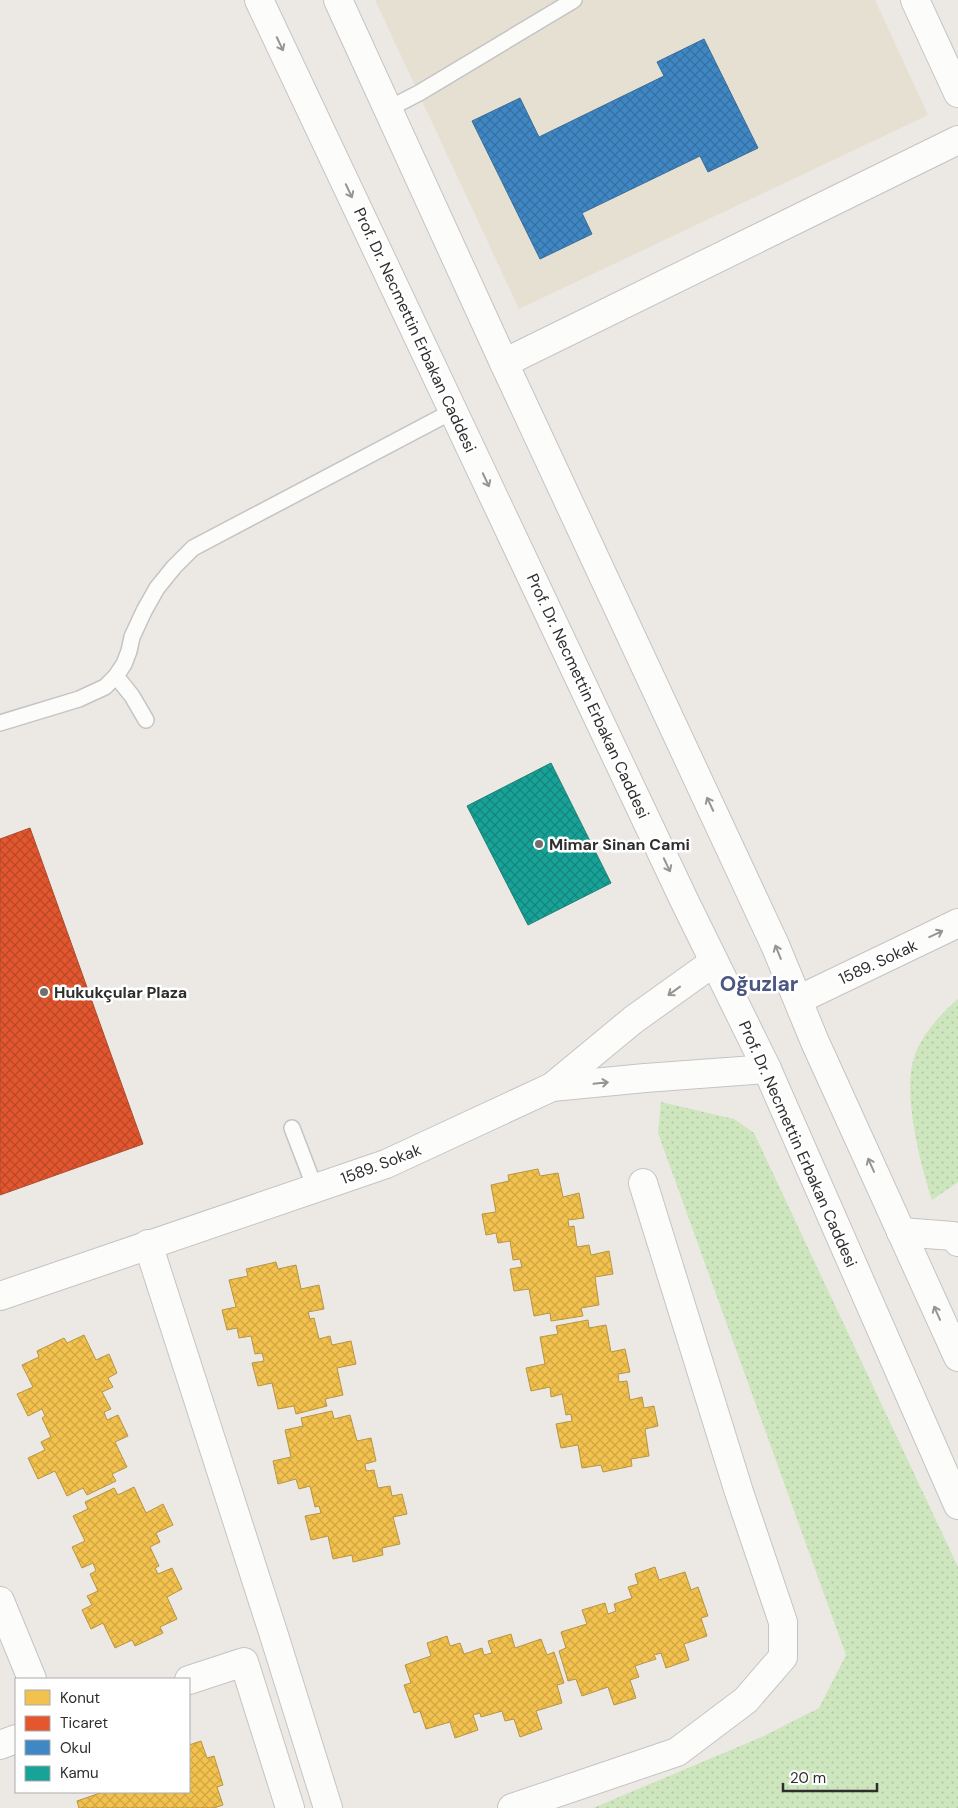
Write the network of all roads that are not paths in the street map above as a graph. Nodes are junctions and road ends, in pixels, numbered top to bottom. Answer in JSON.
{"nodes":[{"id":1,"x":259,"y":0,"type":"edge"},
{"id":2,"x":338,"y":0,"type":"edge"},
{"id":3,"x":574,"y":0,"type":"edge"},
{"id":4,"x":916,"y":0,"type":"edge"},
{"id":5,"x":958,"y":92,"type":"edge"},
{"id":6,"x":388,"y":109,"type":"junction"},
{"id":7,"x":958,"y":140,"type":"edge"},
{"id":8,"x":504,"y":363,"type":"junction"},
{"id":9,"x":453,"y":411,"type":"junction"},
{"id":10,"x":116,"y":676,"type":"junction"},
{"id":11,"x":146,"y":720,"type":"dead end"},
{"id":12,"x":0,"y":723,"type":"edge"},
{"id":13,"x":958,"y":924,"type":"edge"},
{"id":14,"x":714,"y":962,"type":"junction"},
{"id":15,"x":798,"y":1000,"type":"junction"},
{"id":16,"x":767,"y":1069,"type":"junction"},
{"id":17,"x":552,"y":1087,"type":"junction"},
{"id":18,"x":292,"y":1128,"type":"dead end"},
{"id":19,"x":643,"y":1183,"type":"dead end"},
{"id":20,"x":315,"y":1188,"type":"junction"},
{"id":21,"x":902,"y":1232,"type":"junction"},
{"id":22,"x":956,"y":1235,"type":"edge"},
{"id":23,"x":148,"y":1244,"type":"junction"},
{"id":24,"x":0,"y":1296,"type":"edge"},
{"id":25,"x":958,"y":1357,"type":"edge"},
{"id":26,"x":958,"y":1505,"type":"edge"},
{"id":27,"x":0,"y":1601,"type":"edge"},
{"id":28,"x":32,"y":1678,"type":"edge"},
{"id":29,"x":190,"y":1680,"type":"edge"},
{"id":30,"x":15,"y":1739,"type":"edge"},
{"id":31,"x":0,"y":1745,"type":"edge"},
{"id":32,"x":290,"y":1808,"type":"edge"},
{"id":33,"x":328,"y":1808,"type":"edge"},
{"id":34,"x":512,"y":1808,"type":"edge"}],
"edges":[{"from":1,"to":9,"type":"street","name":"Prof. Dr. Necmettin Erbakan Caddesi","one_way":true},
{"from":2,"to":6,"type":"street"},
{"from":3,"to":6,"type":"lane"},
{"from":4,"to":5,"type":"street"},
{"from":6,"to":8,"type":"street"},
{"from":7,"to":8,"type":"street"},
{"from":15,"to":8,"type":"street","one_way":true},
{"from":9,"to":10,"type":"lane"},
{"from":9,"to":14,"type":"street","name":"Prof. Dr. Necmettin Erbakan Caddesi","one_way":true},
{"from":10,"to":11,"type":"lane"},
{"from":10,"to":12,"type":"lane"},
{"from":15,"to":13,"type":"street","name":"1589. Sokak","one_way":true},
{"from":14,"to":16,"type":"street","name":"Prof. Dr. Necmettin Erbakan Caddesi"},
{"from":14,"to":17,"type":"street","one_way":true},
{"from":21,"to":15,"type":"street","one_way":true},
{"from":17,"to":16,"type":"street","name":"1589. Sokak","one_way":true},
{"from":16,"to":26,"type":"street","name":"Prof. Dr. Necmettin Erbakan Caddesi"},
{"from":17,"to":20,"type":"street","name":"1589. Sokak"},
{"from":18,"to":20,"type":"lane"},
{"from":19,"to":34,"type":"street"},
{"from":20,"to":23,"type":"street","name":"1589. Sokak"},
{"from":21,"to":22,"type":"street"},
{"from":25,"to":21,"type":"street","one_way":true},
{"from":23,"to":24,"type":"street","name":"1589. Sokak"},
{"from":23,"to":33,"type":"street"},
{"from":27,"to":28,"type":"street"},
{"from":29,"to":32,"type":"street"},
{"from":30,"to":31,"type":"street"}]}
